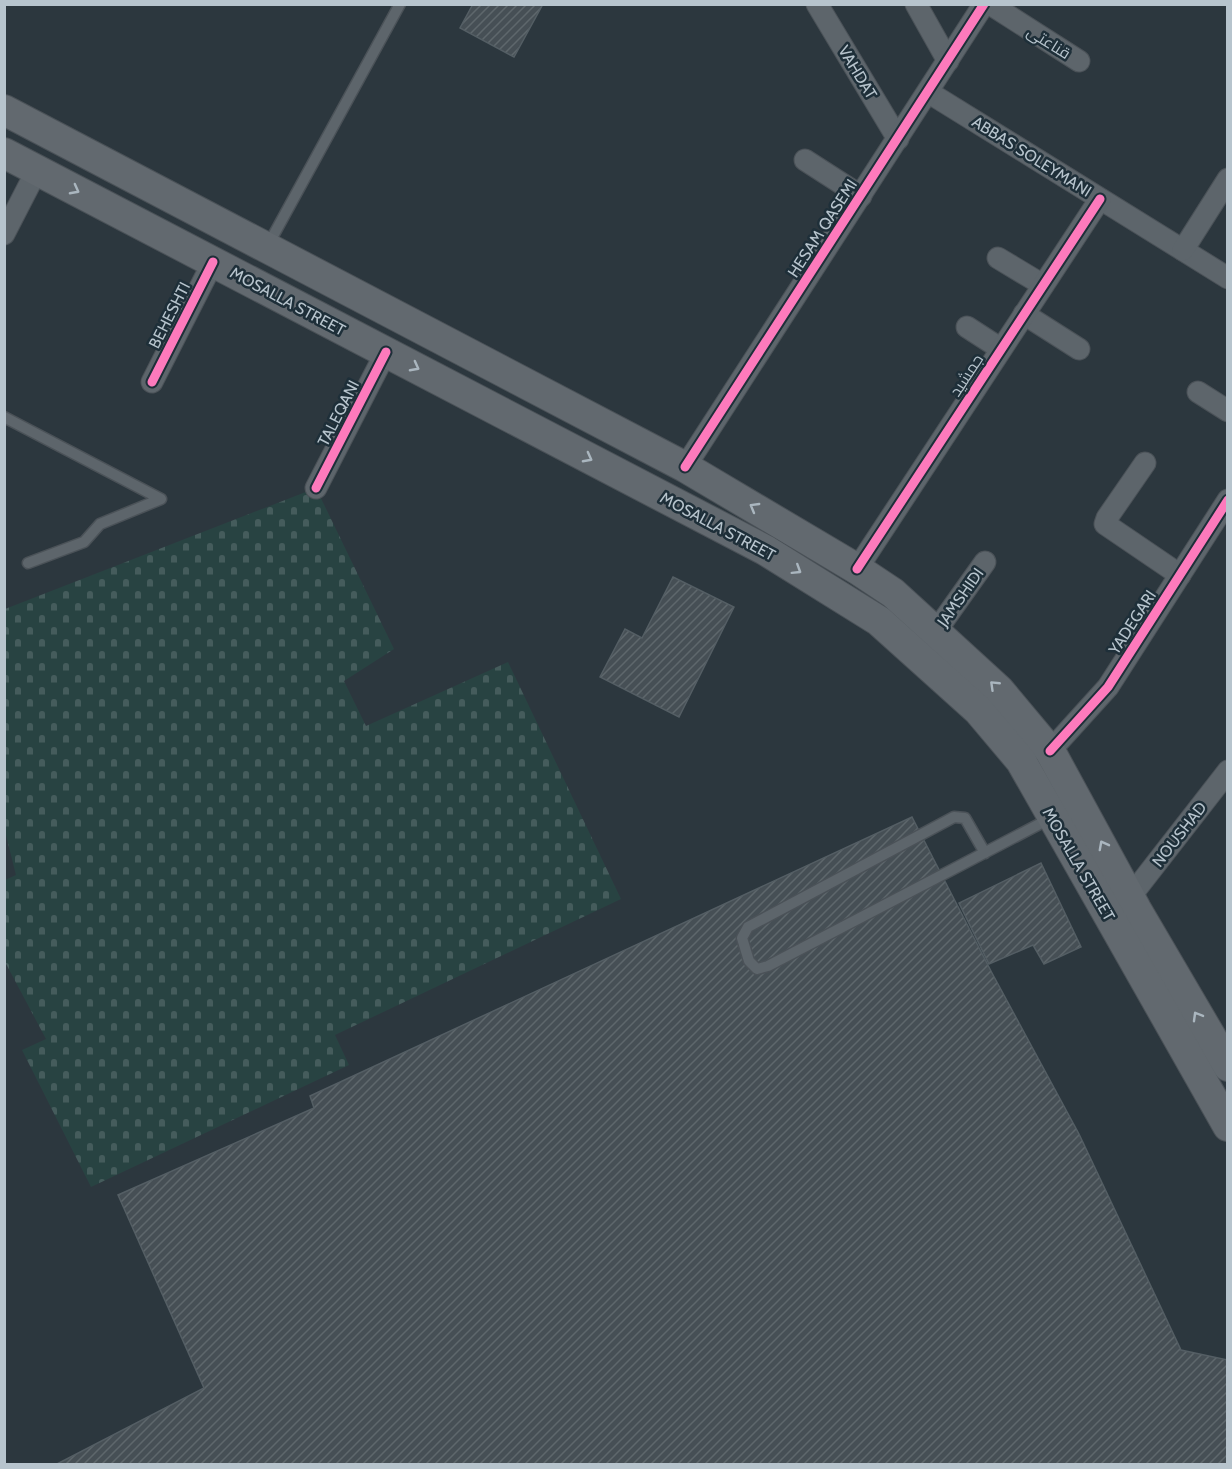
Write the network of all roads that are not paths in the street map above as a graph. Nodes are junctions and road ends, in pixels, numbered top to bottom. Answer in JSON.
{"nodes":[{"id":1,"x":400,"y":4,"type":"edge"},
{"id":2,"x":817,"y":4,"type":"edge"},
{"id":3,"x":916,"y":4,"type":"edge"},
{"id":4,"x":984,"y":4,"type":"edge"},
{"id":5,"x":990,"y":4,"type":"edge"},
{"id":6,"x":948,"y":61,"type":"junction"},
{"id":7,"x":1078,"y":61,"type":"dead end"},
{"id":8,"x":928,"y":92,"type":"junction"},
{"id":9,"x":4,"y":110,"type":"edge"},
{"id":10,"x":898,"y":139,"type":"junction"},
{"id":11,"x":4,"y":153,"type":"edge"},
{"id":12,"x":805,"y":160,"type":"dead end"},
{"id":13,"x":37,"y":170,"type":"junction"},
{"id":14,"x":1227,"y":179,"type":"edge"},
{"id":15,"x":861,"y":195,"type":"junction"},
{"id":16,"x":1100,"y":198,"type":"junction"},
{"id":17,"x":4,"y":234,"type":"edge"},
{"id":18,"x":267,"y":248,"type":"junction"},
{"id":19,"x":1183,"y":250,"type":"junction"},
{"id":20,"x":998,"y":258,"type":"dead end"},
{"id":21,"x":213,"y":262,"type":"junction"},
{"id":22,"x":1227,"y":278,"type":"edge"},
{"id":23,"x":250,"y":281,"type":"junction"},
{"id":24,"x":1043,"y":285,"type":"junction"},
{"id":25,"x":1024,"y":314,"type":"junction"},
{"id":26,"x":967,"y":327,"type":"dead end"},
{"id":27,"x":1001,"y":349,"type":"junction"},
{"id":28,"x":1079,"y":349,"type":"dead end"},
{"id":29,"x":386,"y":352,"type":"junction"},
{"id":30,"x":152,"y":382,"type":"dead end"},
{"id":31,"x":1198,"y":392,"type":"dead end"},
{"id":32,"x":1227,"y":411,"type":"edge"},
{"id":33,"x":4,"y":417,"type":"edge"},
{"id":34,"x":1145,"y":463,"type":"dead end"},
{"id":35,"x":685,"y":467,"type":"junction"},
{"id":36,"x":316,"y":488,"type":"dead end"},
{"id":37,"x":1227,"y":500,"type":"edge"},
{"id":38,"x":984,"y":562,"type":"dead end"},
{"id":39,"x":28,"y":563,"type":"dead end"},
{"id":40,"x":857,"y":569,"type":"junction"},
{"id":41,"x":1180,"y":575,"type":"junction"},
{"id":42,"x":936,"y":631,"type":"junction"},
{"id":43,"x":1050,"y":751,"type":"junction"},
{"id":44,"x":1227,"y":771,"type":"edge"},
{"id":45,"x":1052,"y":817,"type":"junction"},
{"id":46,"x":985,"y":853,"type":"junction"},
{"id":47,"x":1130,"y":897,"type":"junction"},
{"id":48,"x":1227,"y":1066,"type":"edge"},
{"id":49,"x":1227,"y":1126,"type":"edge"}],
"edges":[{"from":1,"to":18,"type":"lane"},
{"from":2,"to":10,"type":"street","name":"VAHDAT"},
{"from":3,"to":6,"type":"street"},
{"from":4,"to":6,"type":"street","name":"HESAM QASEMI"},
{"from":5,"to":7,"type":"street","name":"قناعتی"},
{"from":6,"to":8,"type":"street","name":"HESAM QASEMI"},
{"from":8,"to":10,"type":"street","name":"HESAM QASEMI"},
{"from":8,"to":16,"type":"street","name":"ABBAS SOLEYMANI"},
{"from":9,"to":18,"type":"main road","name":"MOSALLA STREET"},
{"from":10,"to":15,"type":"street","name":"HESAM QASEMI"},
{"from":11,"to":13,"type":"main road","name":"MOSALLA STREET"},
{"from":12,"to":15,"type":"street"},
{"from":13,"to":17,"type":"street"},
{"from":13,"to":21,"type":"main road","name":"MOSALLA STREET","one_way":true},
{"from":14,"to":19,"type":"street"},
{"from":15,"to":35,"type":"street","name":"HESAM QASEMI"},
{"from":16,"to":19,"type":"street","name":"ABBAS SOLEYMANI"},
{"from":16,"to":24,"type":"street","name":"جمشید"},
{"from":18,"to":23,"type":"main road"},
{"from":18,"to":35,"type":"main road","name":"MOSALLA STREET"},
{"from":19,"to":22,"type":"street","name":"ABBAS SOLEYMANI"},
{"from":20,"to":24,"type":"street"},
{"from":21,"to":23,"type":"main road","name":"MOSALLA STREET"},
{"from":21,"to":30,"type":"street","name":"BEHESHTI"},
{"from":23,"to":29,"type":"main road","name":"MOSALLA STREET"},
{"from":24,"to":25,"type":"street","name":"جمشید"},
{"from":25,"to":27,"type":"street","name":"جمشید"},
{"from":25,"to":28,"type":"street"},
{"from":26,"to":27,"type":"street"},
{"from":27,"to":40,"type":"street","name":"جمشید"},
{"from":29,"to":36,"type":"street","name":"TALEQANI"},
{"from":29,"to":45,"type":"main road","name":"MOSALLA STREET","one_way":true},
{"from":31,"to":32,"type":"street"},
{"from":33,"to":39,"type":"lane"},
{"from":34,"to":41,"type":"street"},
{"from":40,"to":35,"type":"main road","name":"MOSALLA STREET","one_way":true},
{"from":37,"to":41,"type":"street","name":"YADEGARI"},
{"from":38,"to":42,"type":"street","name":"JAMSHIDI"},
{"from":40,"to":42,"type":"main road","name":"MOSALLA STREET"},
{"from":41,"to":43,"type":"street","name":"YADEGARI"},
{"from":43,"to":42,"type":"main road","name":"MOSALLA STREET","one_way":true},
{"from":47,"to":43,"type":"main road","name":"MOSALLA STREET","one_way":true},
{"from":44,"to":47,"type":"street","name":"NOUSHAD"},
{"from":45,"to":46,"type":"lane"},
{"from":45,"to":49,"type":"main road","name":"MOSALLA STREET"},
{"from":46,"to":46,"type":"lane"},
{"from":48,"to":47,"type":"main road","name":"MOSALLA STREET","one_way":true}]}
